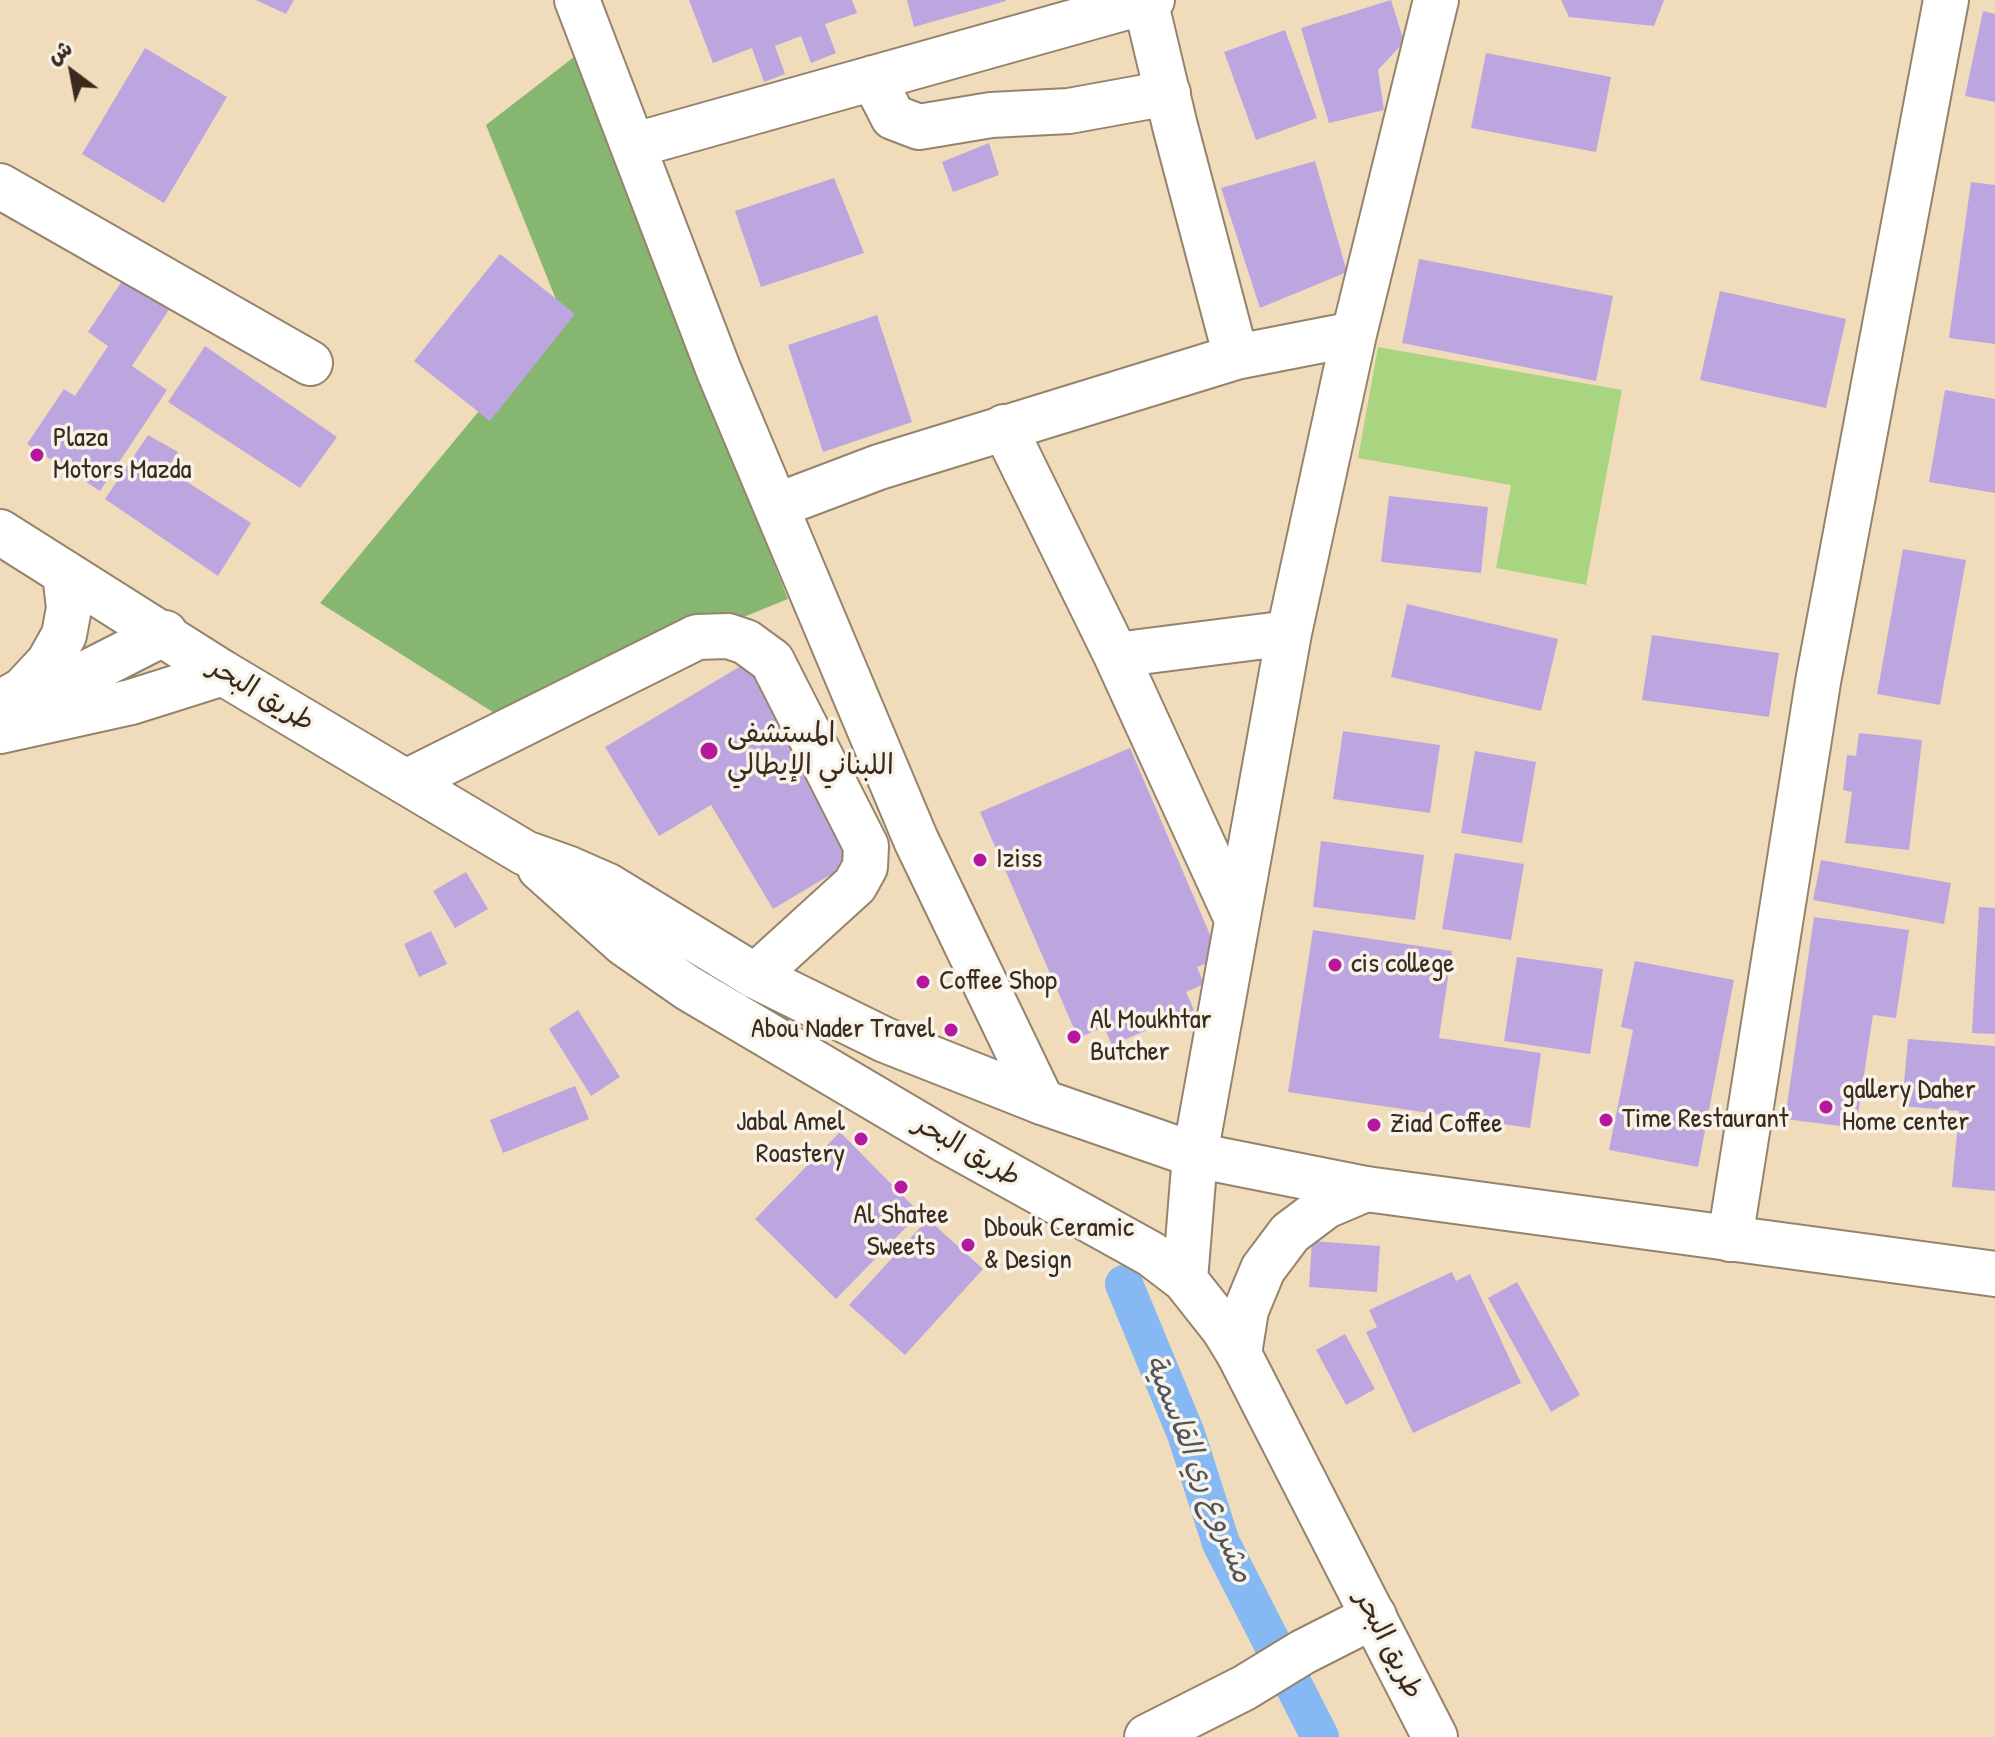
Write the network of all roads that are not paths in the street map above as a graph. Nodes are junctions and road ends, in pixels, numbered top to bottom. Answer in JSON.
{"nodes":[{"id":1,"x":577,"y":0,"type":"edge"},
{"id":2,"x":1436,"y":0,"type":"edge"},
{"id":3,"x":1946,"y":0,"type":"edge"},
{"id":4,"x":1148,"y":1,"type":"edge"},
{"id":5,"x":873,"y":78,"type":"junction"},
{"id":6,"x":1168,"y":93,"type":"junction"},
{"id":7,"x":635,"y":145,"type":"junction"},
{"id":8,"x":0,"y":186,"type":"edge"},
{"id":9,"x":1354,"y":334,"type":"junction"},
{"id":10,"x":1236,"y":357,"type":"junction"},
{"id":11,"x":310,"y":363,"type":"dead end"},
{"id":12,"x":1004,"y":427,"type":"junction"},
{"id":13,"x":776,"y":506,"type":"junction"},
{"id":14,"x":0,"y":532,"type":"edge"},
{"id":15,"x":65,"y":573,"type":"junction"},
{"id":16,"x":165,"y":633,"type":"junction"},
{"id":17,"x":1289,"y":633,"type":"junction"},
{"id":18,"x":1116,"y":655,"type":"junction"},
{"id":19,"x":223,"y":673,"type":"junction"},
{"id":20,"x":0,"y":706,"type":"edge"},
{"id":21,"x":0,"y":731,"type":"edge"},
{"id":22,"x":406,"y":782,"type":"junction"},
{"id":23,"x":525,"y":853,"type":"junction"},
{"id":24,"x":1236,"y":917,"type":"junction"},
{"id":25,"x":755,"y":976,"type":"junction"},
{"id":26,"x":1042,"y":1102,"type":"junction"},
{"id":27,"x":1195,"y":1155,"type":"junction"},
{"id":28,"x":1366,"y":1189,"type":"junction"},
{"id":29,"x":1730,"y":1239,"type":"junction"},
{"id":30,"x":1995,"y":1274,"type":"edge"},
{"id":31,"x":1185,"y":1280,"type":"junction"},
{"id":32,"x":1239,"y":1354,"type":"junction"},
{"id":33,"x":1374,"y":1616,"type":"junction"},
{"id":34,"x":1147,"y":1737,"type":"edge"},
{"id":35,"x":1435,"y":1737,"type":"edge"}],
"edges":[{"from":1,"to":7,"type":"main road"},
{"from":2,"to":9,"type":"main road"},
{"from":3,"to":29,"type":"main road"},
{"from":4,"to":5,"type":"main road"},
{"from":4,"to":6,"type":"main road"},
{"from":5,"to":6,"type":"main road"},
{"from":5,"to":7,"type":"main road"},
{"from":6,"to":10,"type":"main road"},
{"from":7,"to":13,"type":"main road"},
{"from":8,"to":11,"type":"main road"},
{"from":9,"to":10,"type":"main road"},
{"from":9,"to":17,"type":"main road"},
{"from":10,"to":12,"type":"main road"},
{"from":12,"to":13,"type":"main road"},
{"from":12,"to":18,"type":"main road"},
{"from":13,"to":26,"type":"main road"},
{"from":14,"to":15,"type":"main road","name":"طريق البحر"},
{"from":15,"to":16,"type":"main road","name":"طريق البحر"},
{"from":15,"to":20,"type":"main road"},
{"from":16,"to":19,"type":"main road","name":"طريق البحر"},
{"from":16,"to":20,"type":"main road"},
{"from":17,"to":18,"type":"main road"},
{"from":17,"to":24,"type":"main road"},
{"from":18,"to":24,"type":"main road"},
{"from":19,"to":21,"type":"main road"},
{"from":19,"to":22,"type":"main road","name":"طريق البحر"},
{"from":22,"to":23,"type":"main road","name":"طريق البحر"},
{"from":22,"to":25,"type":"main road"},
{"from":23,"to":25,"type":"main road","name":"طريق البحر"},
{"from":23,"to":31,"type":"main road","name":"طريق البحر"},
{"from":24,"to":27,"type":"main road"},
{"from":25,"to":26,"type":"main road","name":"طريق البحر"},
{"from":26,"to":27,"type":"main road","name":"طريق البحر"},
{"from":27,"to":28,"type":"main road","name":"طريق البحر"},
{"from":27,"to":31,"type":"main road"},
{"from":28,"to":29,"type":"main road","name":"طريق البحر"},
{"from":28,"to":32,"type":"main road"},
{"from":29,"to":30,"type":"main road","name":"طريق البحر"},
{"from":31,"to":32,"type":"main road","name":"طريق البحر"},
{"from":32,"to":33,"type":"main road","name":"طريق البحر"},
{"from":33,"to":34,"type":"main road"},
{"from":33,"to":35,"type":"main road","name":"طريق البحر"}]}
